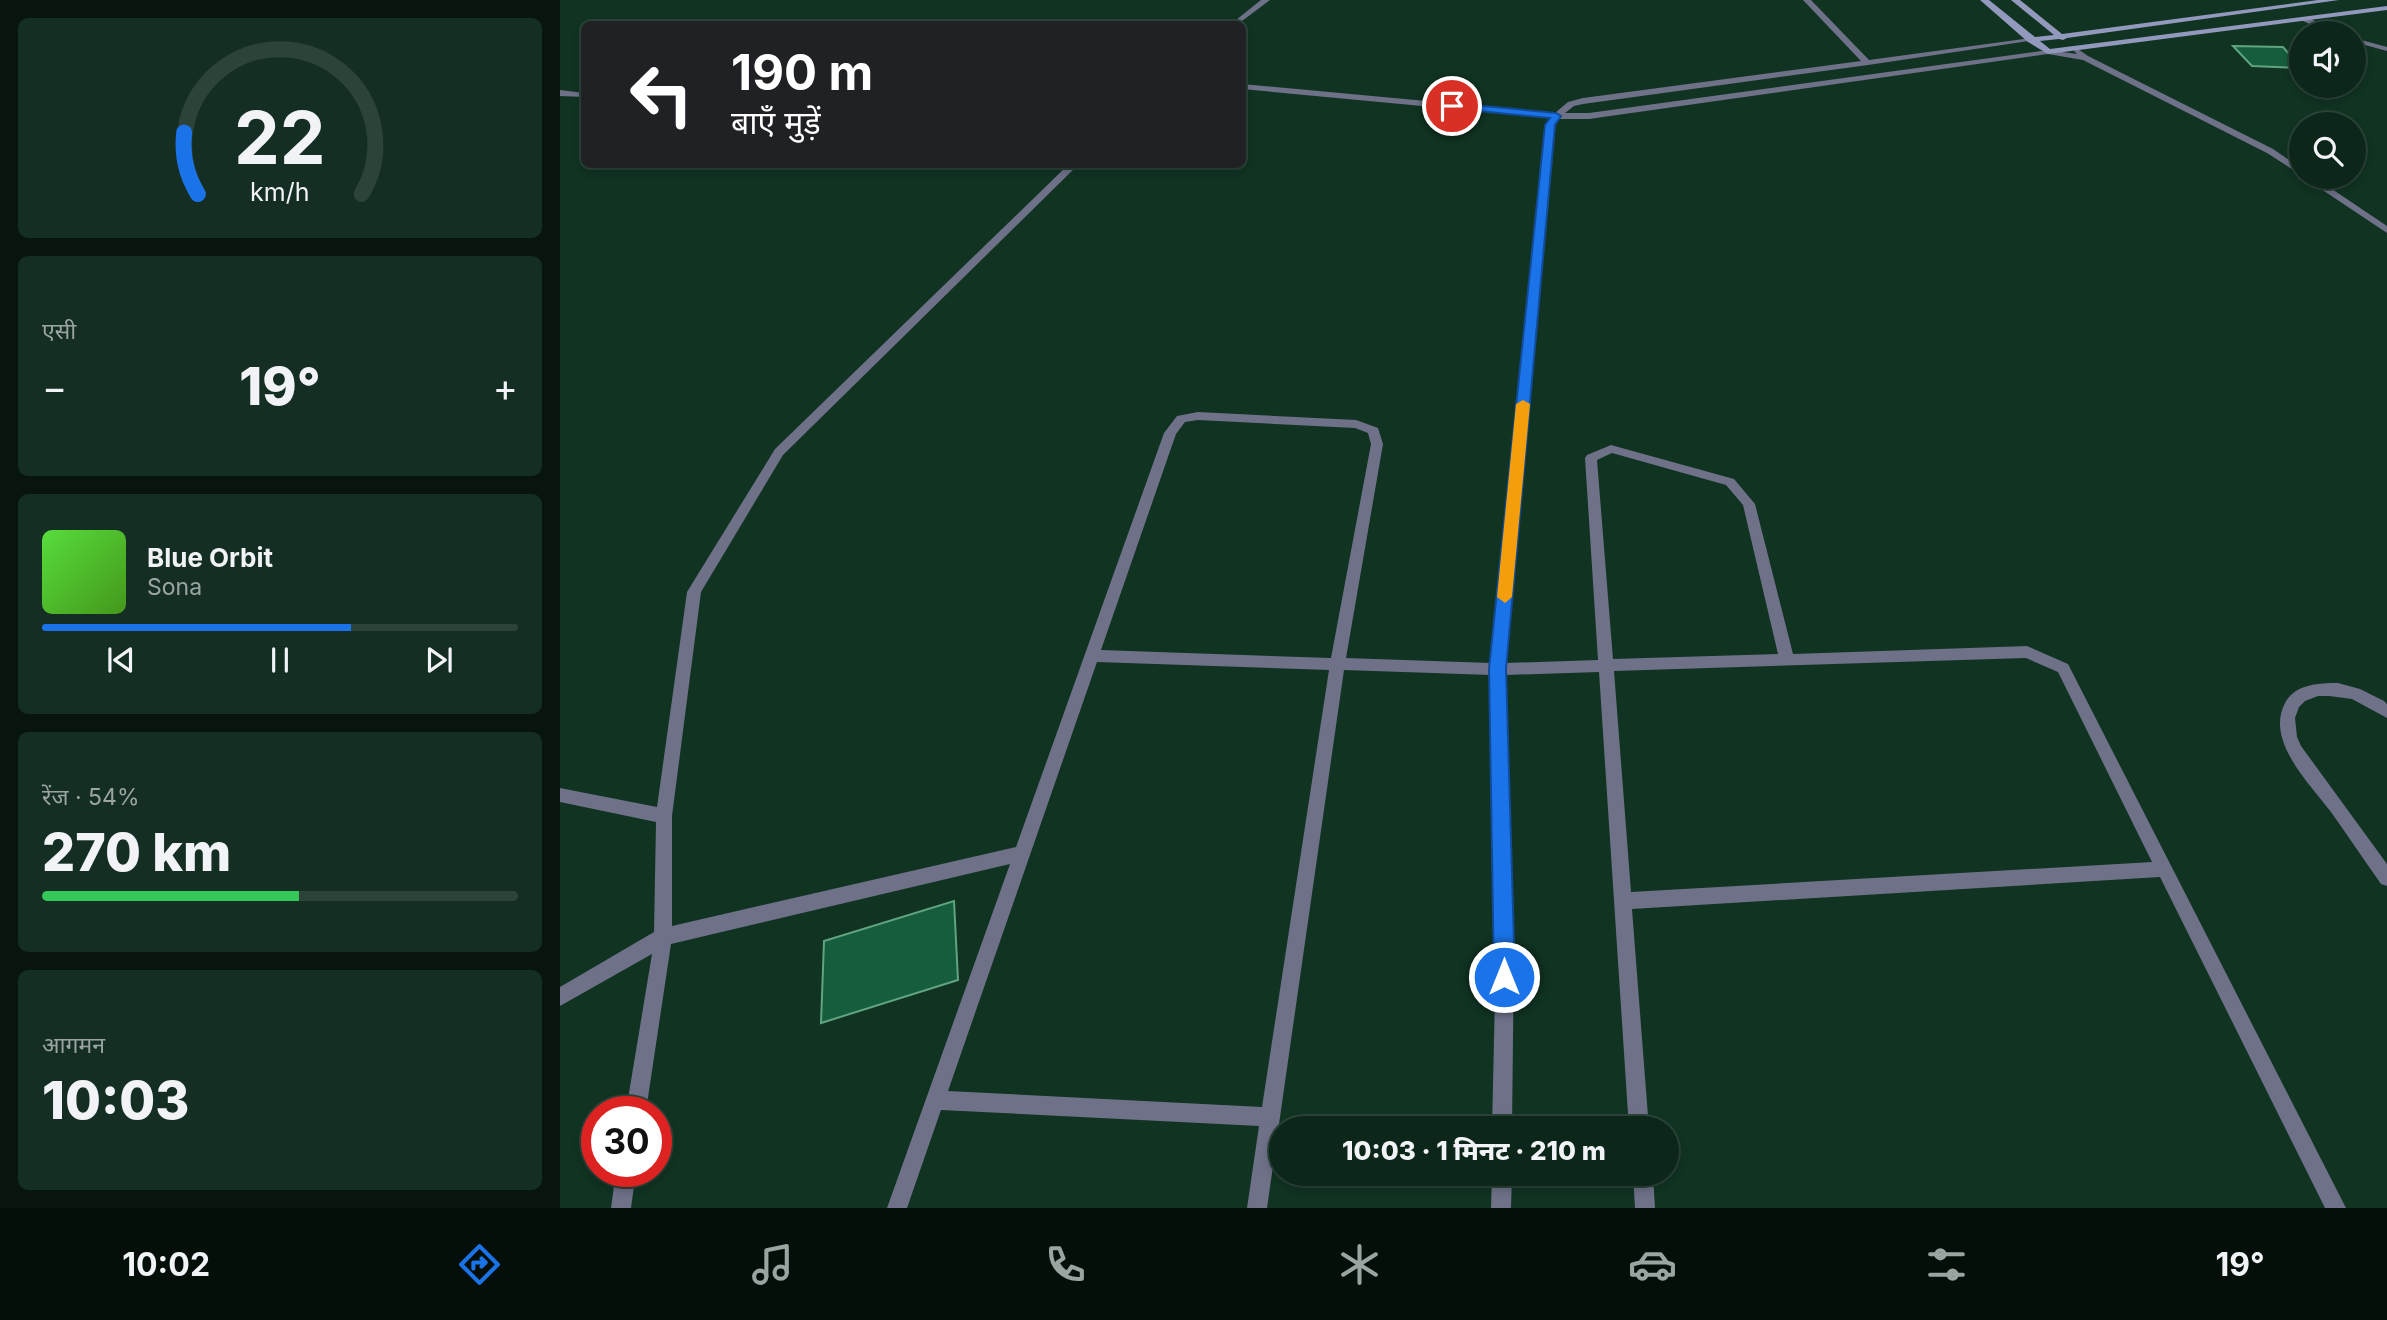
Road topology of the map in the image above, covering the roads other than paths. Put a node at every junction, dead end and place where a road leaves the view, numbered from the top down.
1 (1266, 0) edge
2 (1807, 0) edge
3 (1984, 0) edge
4 (2014, 0) edge
5 (2335, 0) edge
6 (2281, 7) junction
7 (2387, 8) edge
8 (2306, 19) junction
9 (1238, 21) edge
10 (2310, 21) edge
11 (2061, 37) junction
12 (2031, 40) junction
13 (2366, 43) edge
14 (2075, 48) junction
15 (2387, 49) edge
16 (2048, 52) junction
17 (2085, 58) junction
18 (1868, 62) junction
19 (1246, 86) edge
20 (560, 93) edge
21 (581, 95) edge
22 (1556, 116) junction
23 (2289, 164) edge
24 (1071, 168) edge
25 (2326, 189) edge
26 (2387, 230) edge
27 (1090, 656) junction
28 (1787, 660) junction
29 (1337, 665) junction
30 (1608, 665) junction
31 (1498, 669) junction
32 (2387, 712) edge
33 (560, 795) edge
34 (664, 816) junction
35 (1021, 854) junction
36 (2164, 869) junction
37 (2387, 878) edge
38 (1624, 901) junction
39 (663, 937) junction
40 (560, 997) edge
41 (638, 1096) edge
42 (934, 1100) junction
43 (1270, 1116) edge
44 (1502, 1116) edge
45 (1638, 1116) edge
46 (1269, 1117) edge
47 (1269, 1124) edge
48 (1502, 1186) edge
49 (1644, 1186) edge
50 (624, 1187) edge
51 (621, 1208) edge
52 (897, 1208) edge
53 (1257, 1208) edge
54 (1501, 1208) edge
55 (1645, 1208) edge
56 (2336, 1208) edge

1 - 9 street
2 - 18 street
3 - 12 street
4 - 11 street
5 - 6 street
6 - 8 street
6 - 11 street
7 - 8 street
8 - 10 street
8 - 14 street
11 - 12 street
11 - 14 street
12 - 16 street
12 - 18 street
13 - 15 street
14 - 16 street
14 - 17 street
16 - 17 street
16 - 22 street
17 - 23 street
18 - 22 street
19 - 22 street
20 - 21 street
22 - 31 street
24 - 34 street
25 - 26 street
27 - 29 street
27 - 29 street
27 - 35 street
28 - 30 street
28 - 30 street
28 - 36 street
29 - 31 street
29 - 43 street
30 - 31 street
30 - 38 street
31 - 44 street
32 - 37 street
33 - 34 street
34 - 39 street
35 - 39 street
35 - 42 street
36 - 38 street
36 - 56 street
38 - 45 street
39 - 40 street
39 - 41 street
42 - 46 street
42 - 52 street
47 - 53 street
48 - 54 street
49 - 55 street
50 - 51 street

